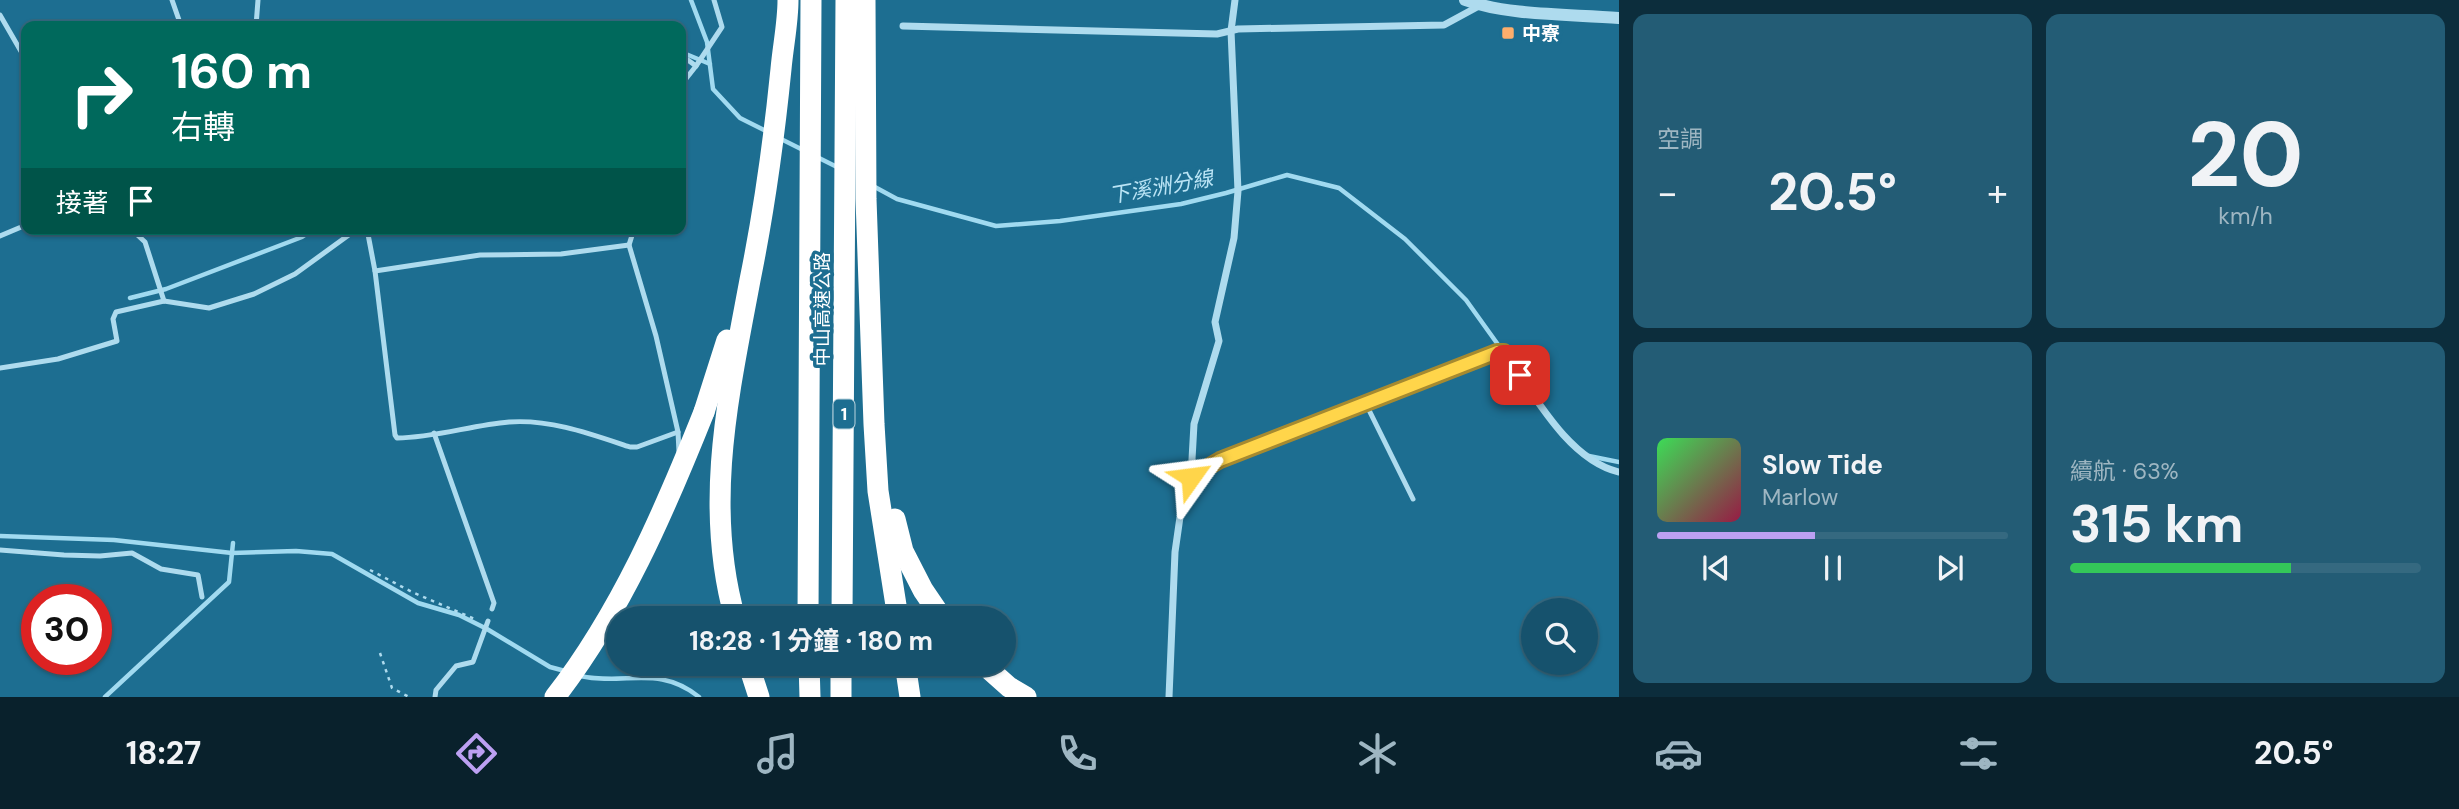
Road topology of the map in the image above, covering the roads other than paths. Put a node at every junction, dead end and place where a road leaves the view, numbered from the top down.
1 (172, 0) edge
2 (258, 0) edge
3 (714, 0) edge
4 (788, 0) edge
5 (811, 0) edge
6 (846, 0) edge
7 (865, 0) edge
8 (1235, 0) edge
9 (1465, 0) edge
10 (1479, 6) junction
11 (0, 15) edge
12 (1619, 18) edge
13 (178, 21) edge
14 (256, 21) edge
15 (903, 26) dead end
16 (1231, 32) junction
17 (21, 51) edge
18 (686, 59) edge
19 (696, 66) junction
20 (686, 79) edge
21 (21, 227) edge
22 (137, 235) edge
23 (349, 235) edge
24 (368, 235) edge
25 (632, 235) edge
26 (0, 236) edge
27 (629, 245) junction
28 (375, 271) junction
29 (164, 301) junction
30 (736, 327) junction
31 (0, 368) edge
32 (1365, 402) junction
33 (874, 424) junction
34 (678, 432) junction
35 (434, 433) junction
36 (1619, 472) edge
37 (1191, 477) junction
38 (1413, 499) dead end
39 (0, 550) edge
40 (202, 597) dead end
41 (733, 606) edge
42 (808, 606) edge
43 (842, 606) edge
44 (896, 606) edge
45 (934, 606) edge
46 (492, 609) dead end
47 (487, 623) road end
48 (752, 676) edge
49 (809, 676) edge
50 (841, 676) edge
51 (907, 676) edge
52 (997, 676) edge
53 (435, 697) edge
54 (555, 697) edge
55 (561, 697) edge
56 (759, 697) edge
57 (810, 697) edge
58 (841, 697) edge
59 (910, 697) edge
60 (1026, 697) edge
61 (1169, 697) edge

1 - 13 lane
2 - 14 lane
3 - 19 lane
4 - 30 highway
5 - 42 highway, 中山高速公路 / 1
6 - 43 highway, 中山高速公路 / 1
7 - 33 highway
8 - 16 street
9 - 10 street
10 - 12 street
10 - 16 street
11 - 17 lane
15 - 16 street
16 - 37 street
18 - 19 lane
19 - 20 lane
21 - 26 lane
22 - 29 lane
23 - 29 lane
24 - 28 lane
25 - 27 lane
27 - 28 lane
27 - 34 lane
28 - 35 lane
29 - 31 lane
30 - 41 highway
30 - 54 highway, bridge
32 - 36 street
32 - 37 street
32 - 38 lane
33 - 44 highway
33 - 45 highway
34 - 35 lane
34 - 55 lane, bridge
35 - 46 lane
37 - 61 street
39 - 40 lane
47 - 53 lane
48 - 56 highway
49 - 57 highway
50 - 58 highway
51 - 59 highway
52 - 60 highway

